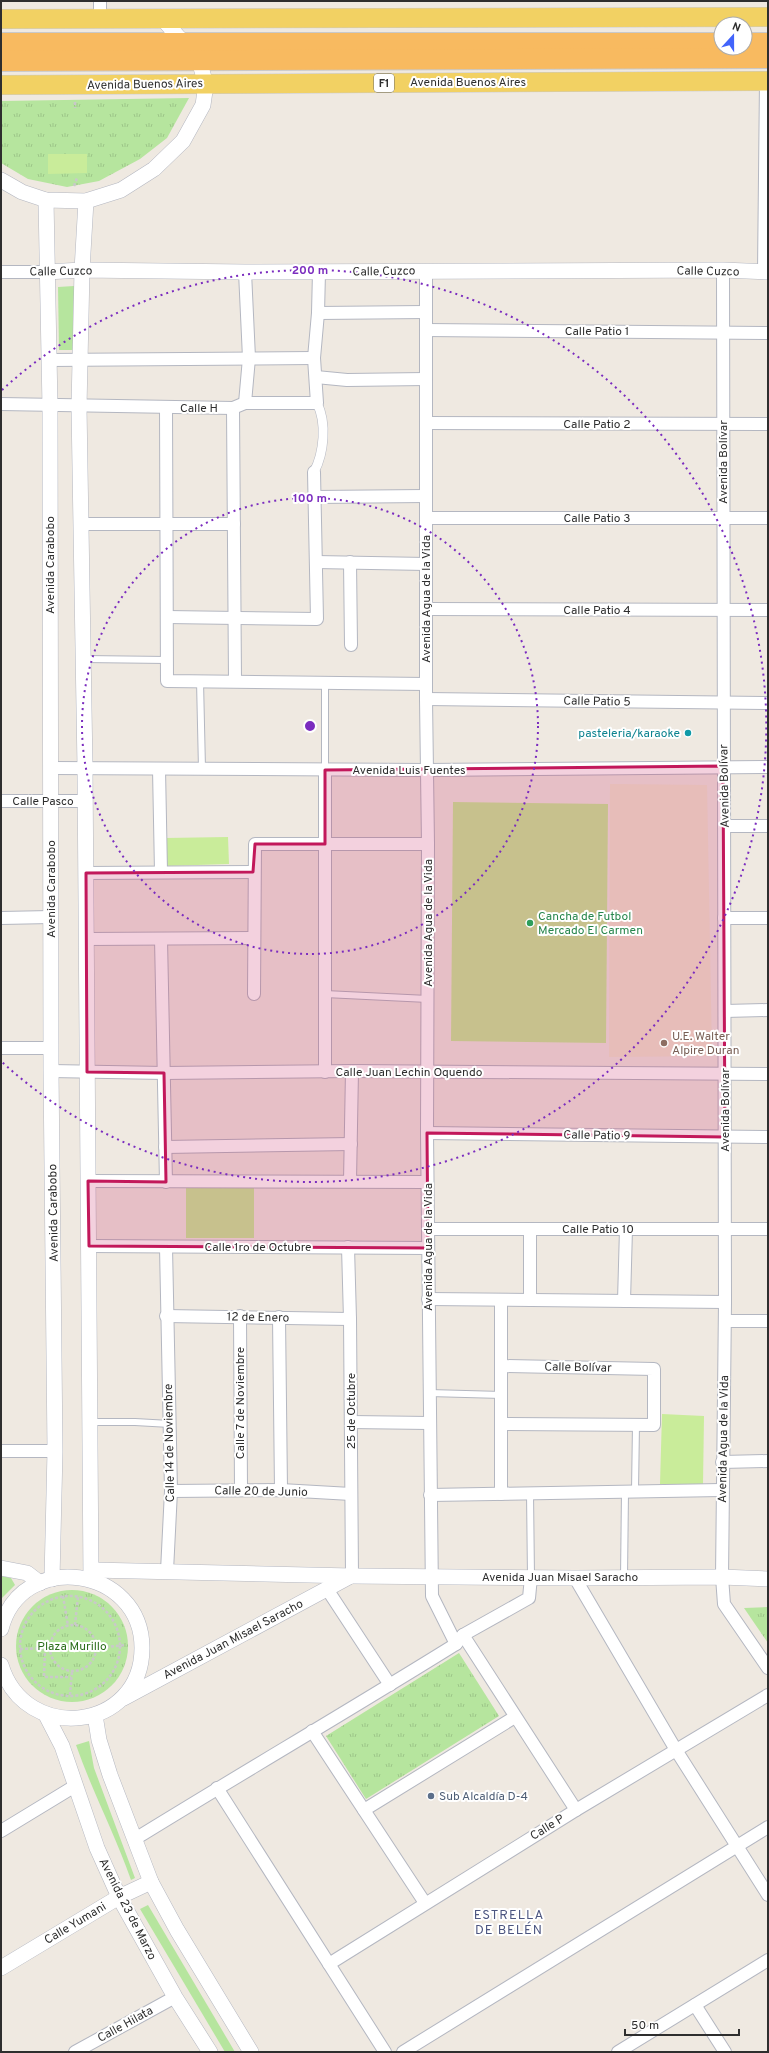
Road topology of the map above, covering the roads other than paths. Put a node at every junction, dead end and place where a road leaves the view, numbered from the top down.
1 (100, 10) edge
2 (768, 17) edge
3 (162, 18) junction
4 (1, 19) edge
5 (1, 43) edge
6 (184, 43) junction
7 (713, 43) edge
8 (753, 43) edge
9 (768, 43) edge
10 (768, 58) edge
11 (1, 61) edge
12 (199, 61) junction
13 (767, 81) edge
14 (206, 84) junction
15 (1, 85) edge
16 (1, 180) edge
17 (46, 200) junction
18 (86, 201) junction
19 (82, 270) junction
20 (723, 270) junction
21 (426, 271) junction
22 (1, 272) edge
23 (46, 272) junction
24 (245, 272) junction
25 (319, 272) junction
26 (766, 272) edge
27 (426, 312) junction
28 (318, 313) junction
29 (426, 330) junction
30 (723, 332) junction
31 (768, 333) edge
32 (249, 358) junction
33 (314, 358) junction
34 (49, 360) junction
35 (81, 360) junction
36 (316, 377) junction
37 (426, 379) junction
38 (245, 403) junction
39 (317, 403) junction
40 (1, 404) edge
41 (79, 406) junction
42 (50, 407) junction
43 (166, 407) junction
44 (233, 408) junction
45 (426, 423) junction
46 (723, 424) junction
47 (768, 424) edge
48 (314, 472) joint
49 (426, 496) junction
50 (314, 497) junction
51 (426, 518) junction
52 (723, 518) junction
53 (768, 518) edge
54 (82, 524) junction
55 (167, 524) junction
56 (234, 524) junction
57 (316, 562) junction
58 (350, 562) junction
59 (426, 564) junction
60 (426, 609) junction
61 (723, 610) junction
62 (768, 610) edge
63 (167, 617) junction
64 (236, 618) junction
65 (351, 645) dead end
66 (84, 659) junction
67 (167, 660) junction
68 (200, 681) junction
69 (235, 681) junction
70 (325, 682) junction
71 (426, 684) junction
72 (426, 699) junction
73 (723, 703) junction
74 (768, 703) edge
75 (724, 766) junction
76 (768, 767) edge
77 (51, 768) junction
78 (85, 768) junction
79 (159, 769) junction
80 (202, 769) junction
81 (325, 770) junction
82 (428, 770) junction
83 (1, 801) edge
84 (50, 801) junction
85 (85, 801) junction
86 (724, 826) junction
87 (768, 826) edge
88 (325, 844) junction
89 (428, 844) junction
90 (161, 872) junction
91 (253, 872) junction
92 (86, 873) junction
93 (51, 917) junction
94 (1, 918) edge
95 (724, 918) junction
96 (768, 918) edge
97 (253, 938) junction
98 (161, 939) junction
99 (87, 940) junction
100 (254, 994) dead end
101 (325, 994) junction
102 (428, 999) junction
103 (768, 1010) edge
104 (725, 1011) junction
105 (1, 1048) edge
106 (51, 1048) junction
107 (51, 1071) junction
108 (87, 1072) junction
109 (325, 1072) junction
110 (352, 1072) junction
111 (164, 1073) junction
112 (428, 1073) junction
113 (725, 1074) junction
114 (768, 1074) edge
115 (427, 1133) junction
116 (725, 1137) junction
117 (768, 1137) edge
118 (351, 1144) junction
119 (165, 1147) junction
120 (88, 1181) junction
121 (350, 1181) junction
122 (166, 1182) junction
123 (427, 1182) junction
124 (428, 1229) junction
125 (530, 1229) junction
126 (626, 1229) junction
127 (725, 1229) junction
128 (768, 1229) edge
129 (89, 1246) junction
130 (166, 1247) junction
131 (348, 1247) junction
132 (428, 1248) junction
133 (428, 1299) junction
134 (501, 1300) junction
135 (530, 1300) junction
136 (624, 1301) junction
137 (725, 1302) junction
138 (166, 1316) junction
139 (240, 1316) junction
140 (279, 1318) junction
141 (350, 1319) junction
142 (725, 1321) junction
143 (768, 1321) edge
144 (502, 1366) junction
145 (429, 1393) junction
146 (502, 1395) junction
147 (91, 1422) junction
148 (351, 1422) junction
149 (429, 1423) junction
150 (170, 1424) junction
151 (501, 1424) junction
152 (636, 1424) junction
153 (1, 1450) edge
154 (55, 1450) junction
155 (768, 1461) edge
156 (722, 1462) junction
157 (241, 1490) junction
158 (281, 1490) junction
159 (721, 1490) junction
160 (171, 1491) junction
161 (630, 1492) junction
162 (351, 1494) junction
163 (501, 1494) junction
164 (530, 1494) junction
165 (430, 1495) junction
166 (1, 1568) edge
167 (167, 1570) junction
168 (92, 1575) junction
169 (352, 1576) junction
170 (432, 1576) junction
171 (531, 1577) junction
172 (722, 1577) junction
173 (575, 1578) junction
174 (624, 1578) junction
175 (768, 1579) edge
176 (46, 1581) junction
177 (327, 1589) junction
178 (2, 1621) edge
179 (460, 1640) junction
180 (1, 1665) edge
181 (768, 1668) edge
182 (390, 1685) junction
183 (768, 1695) edge
184 (115, 1703) junction
185 (46, 1714) junction
186 (94, 1715) junction
187 (515, 1717) junction
188 (312, 1730) junction
189 (676, 1750) junction
190 (75, 1786) junction
191 (217, 1788) junction
192 (364, 1810) junction
193 (576, 1810) junction
194 (768, 1827) edge
195 (1, 1831) edge
196 (135, 1839) junction
197 (738, 1845) junction
198 (151, 1882) junction
199 (768, 1895) edge
200 (119, 1897) junction
201 (425, 1903) junction
202 (768, 1960) edge
203 (329, 1964) junction
204 (1, 1968) edge
205 (175, 1997) junction
206 (695, 2005) junction
207 (75, 2052) edge
208 (210, 2052) edge
209 (251, 2052) edge
210 (385, 2052) edge
211 (403, 2052) edge
212 (618, 2052) edge
213 (725, 2052) edge

1 - 3 main road
1 - 4 main road
2 - 3 main road
3 - 6 street
5 - 6 highway
6 - 7 highway
6 - 12 street
8 - 9 highway
10 - 12 highway, Avenida Buenos Aires / F1
11 - 12 highway, Avenida Buenos Aires / F1
12 - 14 street
13 - 14 main road, Avenida Buenos Aires / F1
13 - 26 street
14 - 15 main road, Avenida Buenos Aires / F1
14 - 18 street
16 - 17 street
17 - 18 street
17 - 23 street, Avenida Carabobo
18 - 19 street
19 - 23 street, Calle Cuzco
19 - 24 street, Calle Cuzco
19 - 35 street
20 - 21 street, Calle Cuzco
20 - 26 street, Calle Cuzco
20 - 30 street, Avenida Bolívar
21 - 25 street, Calle Cuzco
21 - 27 street, Avenida Agua de la Vida
22 - 23 street, Calle Cuzco
23 - 34 street, Avenida Carabobo
24 - 25 street, Calle Cuzco
24 - 32 street
25 - 28 street
27 - 28 street
27 - 29 street, Avenida Agua de la Vida
28 - 33 street
29 - 30 street, Calle Patio 1
29 - 37 street, Avenida Agua de la Vida
30 - 31 street, Calle Patio 1
30 - 46 street, Avenida Bolívar
32 - 33 street
32 - 35 street
32 - 38 street
33 - 36 street
34 - 35 street
34 - 42 street, Avenida Carabobo
35 - 41 street
36 - 37 street
36 - 39 street
37 - 45 street, Avenida Agua de la Vida
38 - 39 street, Calle H
38 - 44 street, Calle H
39 - 48 street
40 - 42 street, Calle H
41 - 42 street, Calle H
41 - 43 street, Calle H
41 - 54 street
42 - 77 street, Avenida Carabobo
43 - 44 street, Calle H
43 - 55 street
44 - 56 street
45 - 46 street, Calle Patio 2
45 - 49 street, Avenida Agua de la Vida
46 - 47 street, Calle Patio 2
46 - 52 street, Avenida Bolívar
48 - 50 street
49 - 50 street
49 - 51 street, Avenida Agua de la Vida
50 - 57 street
51 - 52 street, Calle Patio 3
51 - 59 street, Avenida Agua de la Vida
52 - 53 street, Calle Patio 3
52 - 61 street, Avenida Bolívar
54 - 55 street
54 - 66 street
55 - 56 street
55 - 63 street
56 - 64 street
57 - 58 street
57 - 64 street
58 - 59 street
58 - 65 street
59 - 60 street, Avenida Agua de la Vida
60 - 61 street, Calle Patio 4
60 - 71 street, Avenida Agua de la Vida
61 - 62 street, Calle Patio 4
61 - 73 street, Avenida Bolívar
63 - 64 street
63 - 67 street
64 - 69 street
66 - 67 lane
66 - 78 street
67 - 68 street
68 - 69 street
68 - 80 lane
69 - 70 street
70 - 71 street
70 - 81 lane
71 - 72 street, Avenida Agua de la Vida
72 - 73 street, Calle Patio 5
72 - 82 street, Avenida Agua de la Vida
73 - 74 street, Calle Patio 5
73 - 75 street, Avenida Bolívar
75 - 76 street, Avenida Luis Fuentes
75 - 82 street, Avenida Luis Fuentes
75 - 86 street, Avenida Bolívar
77 - 78 street, Avenida Luis Fuentes
77 - 84 street, Avenida Carabobo
78 - 79 street, Avenida Luis Fuentes
78 - 85 street
79 - 80 street, Avenida Luis Fuentes
79 - 90 street
80 - 81 street, Avenida Luis Fuentes
81 - 82 street, Avenida Luis Fuentes
81 - 88 street
82 - 89 street, Avenida Agua de la Vida
83 - 84 street, Calle Pasco
84 - 85 street, Calle Pasco
84 - 93 street, Avenida Carabobo
85 - 92 street
86 - 87 street
86 - 95 street, Avenida Bolívar
88 - 89 street
88 - 91 street
88 - 101 street
89 - 102 street, Avenida Agua de la Vida
90 - 91 street
90 - 92 street
91 - 97 street
92 - 99 street
93 - 94 street
93 - 106 street, Avenida Carabobo
95 - 96 street
95 - 104 street, Avenida Bolívar
97 - 98 street
97 - 100 street
98 - 99 street
98 - 111 street
99 - 108 street
101 - 102 lane
101 - 109 street
102 - 112 street, Avenida Agua de la Vida
103 - 104 street
104 - 113 street, Avenida Bolívar
105 - 106 street
106 - 107 street, Avenida Carabobo
107 - 108 street, Calle Juan Lechin Oquendo
107 - 154 street, Avenida Carabobo
108 - 111 street, Calle Juan Lechin Oquendo
108 - 120 street
109 - 110 street, Calle Juan Lechin Oquendo
109 - 111 street, Calle Juan Lechin Oquendo
110 - 112 street, Calle Juan Lechin Oquendo
110 - 118 street
111 - 119 street
112 - 113 street, Calle Juan Lechin Oquendo
112 - 115 street, Avenida Agua de la Vida
113 - 114 street, Calle Juan Lechin Oquendo
113 - 116 street, Avenida Bolívar
115 - 116 street, Calle Patio 9
115 - 123 street, Avenida Agua de la Vida
116 - 117 street, Calle Patio 9
116 - 127 street, Avenida Bolívar
118 - 119 street
118 - 121 street
119 - 122 street
120 - 122 street
120 - 129 street
121 - 122 street
121 - 123 street
123 - 124 street, Avenida Agua de la Vida
124 - 125 street, Calle Patio 10
124 - 132 street, Avenida Agua de la Vida
125 - 126 street, Calle Patio 10
125 - 135 street
126 - 127 street, Calle Patio 10
126 - 136 street
127 - 128 street, Calle Patio 10
127 - 137 street, Avenida Bolívar
129 - 130 street, Calle 1ro de Octubre
129 - 147 street
130 - 131 street, Calle 1ro de Octubre
130 - 138 street, Calle 14 de Noviembre
131 - 132 street, Calle 1ro de Octubre
131 - 141 street, 25 de Octubre
132 - 133 street, Avenida Agua de la Vida
133 - 134 street
133 - 145 street, Avenida Agua de la Vida
134 - 135 street
134 - 144 street
135 - 136 street
136 - 137 street
137 - 142 street, Avenida Agua de la Vida
138 - 139 street, 12 de Enero
138 - 150 street, Calle 14 de Noviembre
139 - 140 street, 12 de Enero
139 - 157 street, Calle 7 de Noviembre
140 - 141 street, 12 de Enero
140 - 158 street
141 - 148 street, 25 de Octubre
142 - 143 street
142 - 156 street, Avenida Agua de la Vida
144 - 146 street
144 - 152 street, Calle Bolívar
145 - 146 lane
145 - 149 street, Avenida Agua de la Vida
146 - 151 street
147 - 150 lane
147 - 168 street
148 - 149 street
148 - 162 street, 25 de Octubre
149 - 165 street, Avenida Agua de la Vida
150 - 160 street, Calle 14 de Noviembre
151 - 152 street
151 - 163 street
152 - 161 lane
153 - 154 street
154 - 176 street, Avenida Carabobo
155 - 156 street
156 - 159 street, Avenida Agua de la Vida
157 - 158 street, Calle 20 de Junio
157 - 160 street, Calle 20 de Junio
158 - 162 street, Calle 20 de Junio
159 - 161 street
159 - 172 street, Avenida Agua de la Vida
160 - 167 street, Calle 14 de Noviembre
161 - 164 street
161 - 174 lane
162 - 169 street, 25 de Octubre
163 - 164 street
163 - 165 street
164 - 171 lane
165 - 170 street, Avenida Agua de la Vida
166 - 176 street
167 - 168 street, Avenida Juan Misael Saracho
167 - 169 street, Avenida Juan Misael Saracho
168 - 176 street
168 - 184 street
169 - 170 street, Avenida Juan Misael Saracho
169 - 177 street, Avenida Juan Misael Saracho
170 - 171 street, Avenida Juan Misael Saracho
170 - 179 street, Avenida Agua de la Vida
171 - 173 street, Avenida Juan Misael Saracho
171 - 179 street
172 - 174 street, Avenida Juan Misael Saracho
172 - 175 street, Avenida Juan Misael Saracho
172 - 181 street, Avenida Agua de la Vida
173 - 174 street, Avenida Juan Misael Saracho
173 - 189 street
176 - 178 street
177 - 182 street
177 - 184 street, Avenida Juan Misael Saracho
179 - 182 street
179 - 187 street, Avenida Agua de la Vida
180 - 185 street
182 - 188 street
183 - 189 street, Calle P
184 - 186 street
185 - 186 street
185 - 190 street, Avenida 23 de Marzo
186 - 196 street
187 - 192 street
187 - 193 street, Avenida Agua de la Vida
188 - 191 street
188 - 192 street
189 - 193 street, Calle P
189 - 197 street
190 - 195 street
190 - 200 street, Avenida 23 de Marzo
191 - 196 street
191 - 203 street
192 - 201 street
193 - 201 street, Calle P
194 - 197 street
196 - 198 street
197 - 199 street
197 - 211 street
198 - 200 street, Calle Yumani
198 - 209 street
200 - 204 street, Calle Yumani
200 - 205 street, Avenida 23 de Marzo
201 - 203 street, Calle P
202 - 206 street
203 - 210 street
205 - 207 street, Calle Hilata
205 - 208 street, Avenida 23 de Marzo
206 - 212 street
206 - 213 street

